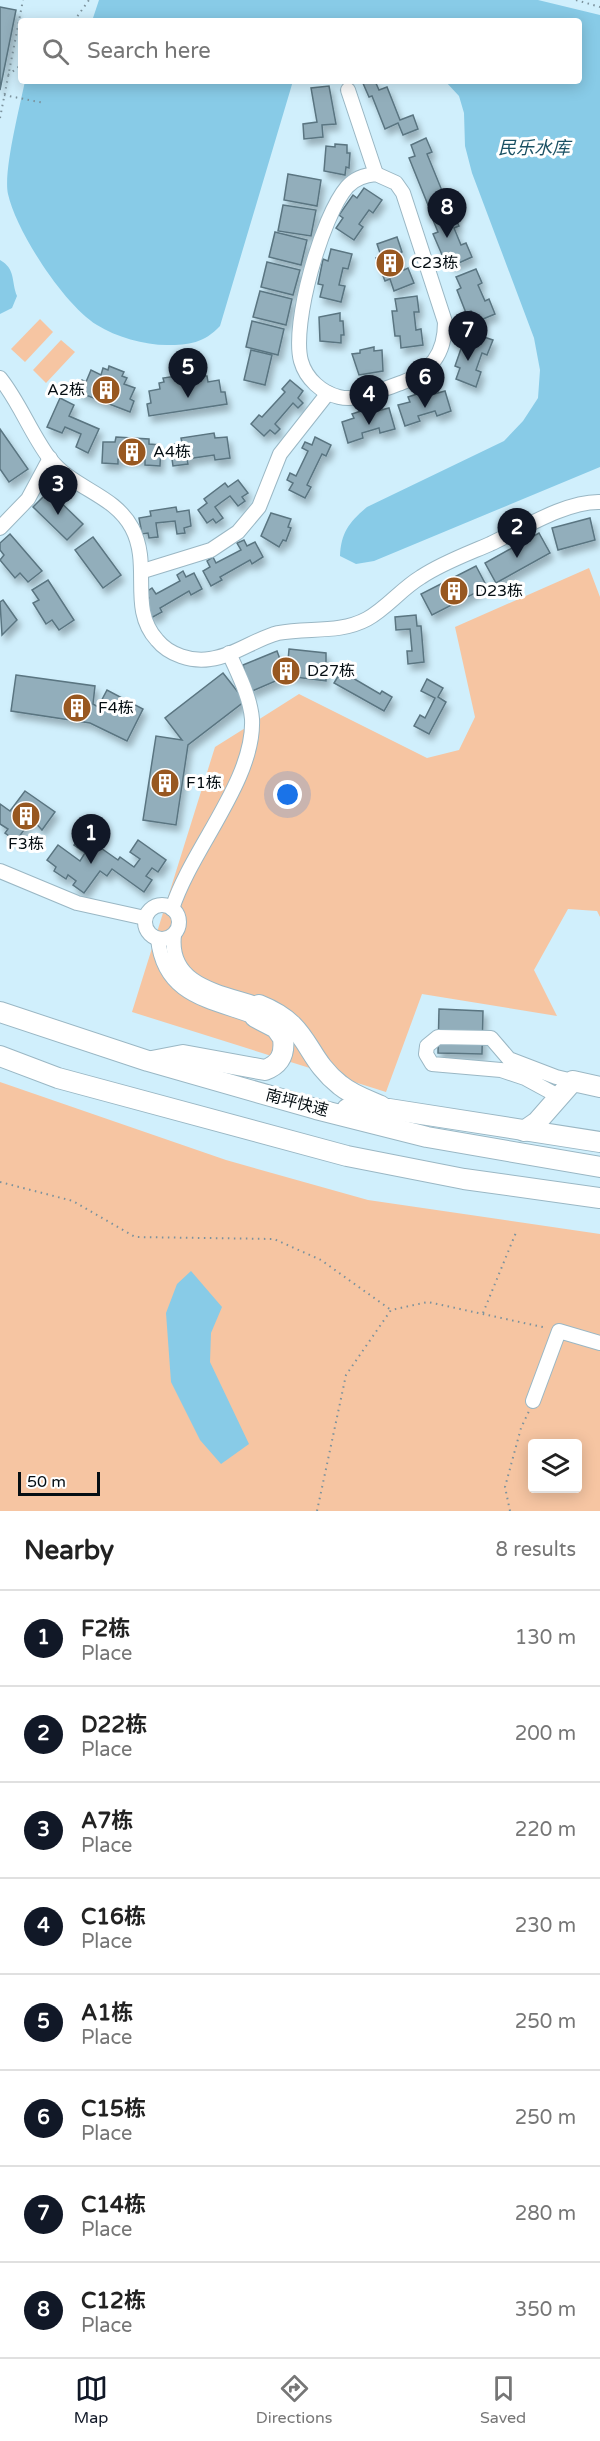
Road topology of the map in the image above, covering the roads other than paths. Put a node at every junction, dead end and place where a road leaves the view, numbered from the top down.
1 (348, 90) dead end
2 (376, 174) junction
3 (0, 378) edge
4 (328, 393) junction
5 (50, 458) junction
6 (600, 502) edge
7 (0, 528) edge
8 (143, 571) junction
9 (230, 653) junction
10 (0, 871) edge
11 (172, 909) junction
12 (145, 918) junction
13 (174, 935) junction
14 (158, 939) junction
15 (257, 1011) junction
16 (0, 1012) edge
17 (0, 1056) edge
18 (147, 1061) junction
19 (573, 1081) junction
20 (600, 1087) edge
21 (560, 1097) junction
22 (316, 1109) junction
23 (389, 1109) junction
24 (524, 1131) junction
25 (600, 1142) edge
26 (600, 1167) edge
27 (600, 1198) edge
28 (600, 1343) edge
29 (533, 1401) road end

1 - 2 street
2 - 4 street
2 - 4 street
3 - 5 street
4 - 8 street
5 - 7 street
5 - 8 street
6 - 9 street
8 - 9 street
9 - 11 street
10 - 12 street
11 - 12 street
11 - 13 street
12 - 14 street
13 - 14 street
13 - 15 street
14 - 15 street
15 - 18 highway
15 - 23 highway
16 - 18 highway, 南坪快速
17 - 27 highway
18 - 22 highway, 南坪快速
19 - 20 highway
19 - 21 highway
19 - 21 street
21 - 24 highway
22 - 23 highway
22 - 26 highway, 南坪快速
23 - 24 highway
24 - 25 highway
28 - 29 street

